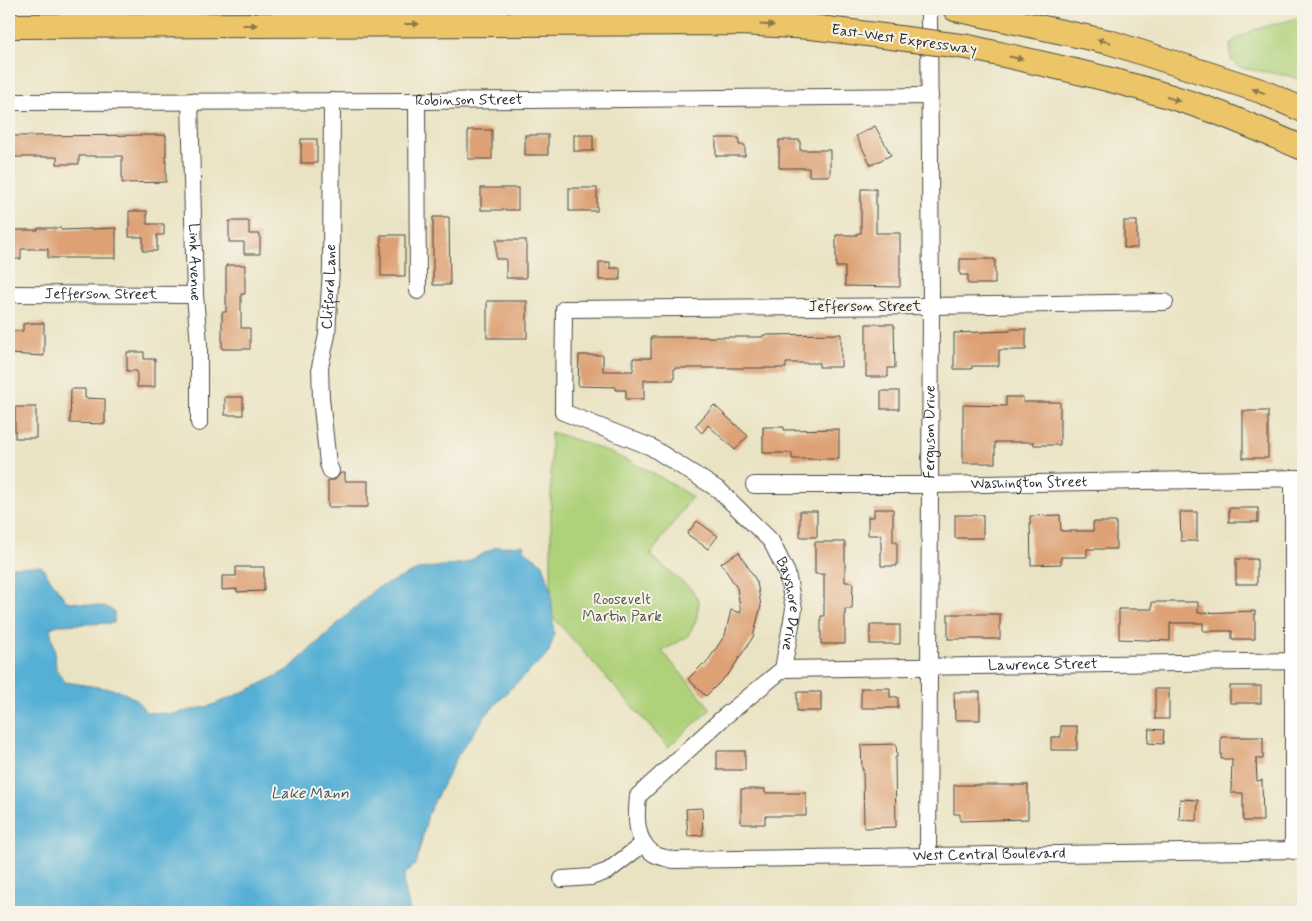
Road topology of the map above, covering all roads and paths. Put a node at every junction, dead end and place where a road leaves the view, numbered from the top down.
1 (929, 9) edge
2 (961, 10) edge
3 (211, 25) junction
4 (9, 26) edge
5 (9, 33) edge
6 (930, 96) junction
7 (190, 101) junction
8 (332, 101) junction
9 (417, 101) junction
10 (9, 102) edge
11 (1303, 110) edge
12 (1303, 148) edge
13 (418, 291) dead end
14 (9, 294) edge
15 (195, 295) junction
16 (1165, 302) dead end
17 (931, 306) junction
18 (563, 412) joint
19 (199, 423) dead end
20 (331, 471) dead end
21 (1298, 478) edge
22 (754, 485) dead end
23 (930, 485) junction
24 (1298, 662) edge
25 (930, 666) junction
26 (783, 669) junction
27 (643, 844) junction
28 (1298, 850) edge
29 (928, 856) junction
30 (562, 879) dead end

1 - 6 street, Ferguson Drive
11 -> 2 highway
3 - 4 highway, East-West Expressway
3 - 5 highway
3 -> 12 highway, East-West Expressway, bridge
6 - 9 street, Robinson Street
6 - 17 street, Ferguson Drive
7 - 8 street, Robinson Street
7 - 10 street, Robinson Street
7 - 15 street, Link Avenue
8 - 9 street, Robinson Street
8 - 20 street, Clifford Lane
9 - 13 street
14 - 15 street, Jefferson Street
15 - 19 street, Link Avenue
16 - 17 street, Jefferson Street
17 - 18 street, Jefferson Street
17 - 23 street, Ferguson Drive
18 - 26 street, Bayshore Drive
21 - 23 street, Washington Street
21 - 24 street
22 - 23 street, Washington Street
23 - 25 street, Ferguson Drive
24 - 25 street, Lawrence Street
24 - 28 street
25 - 26 street, Lawrence Street
25 - 29 street, Ferguson Drive
26 - 27 street, Bayshore Drive
27 - 29 street, West Central Boulevard
27 - 30 street
28 - 29 street, West Central Boulevard

